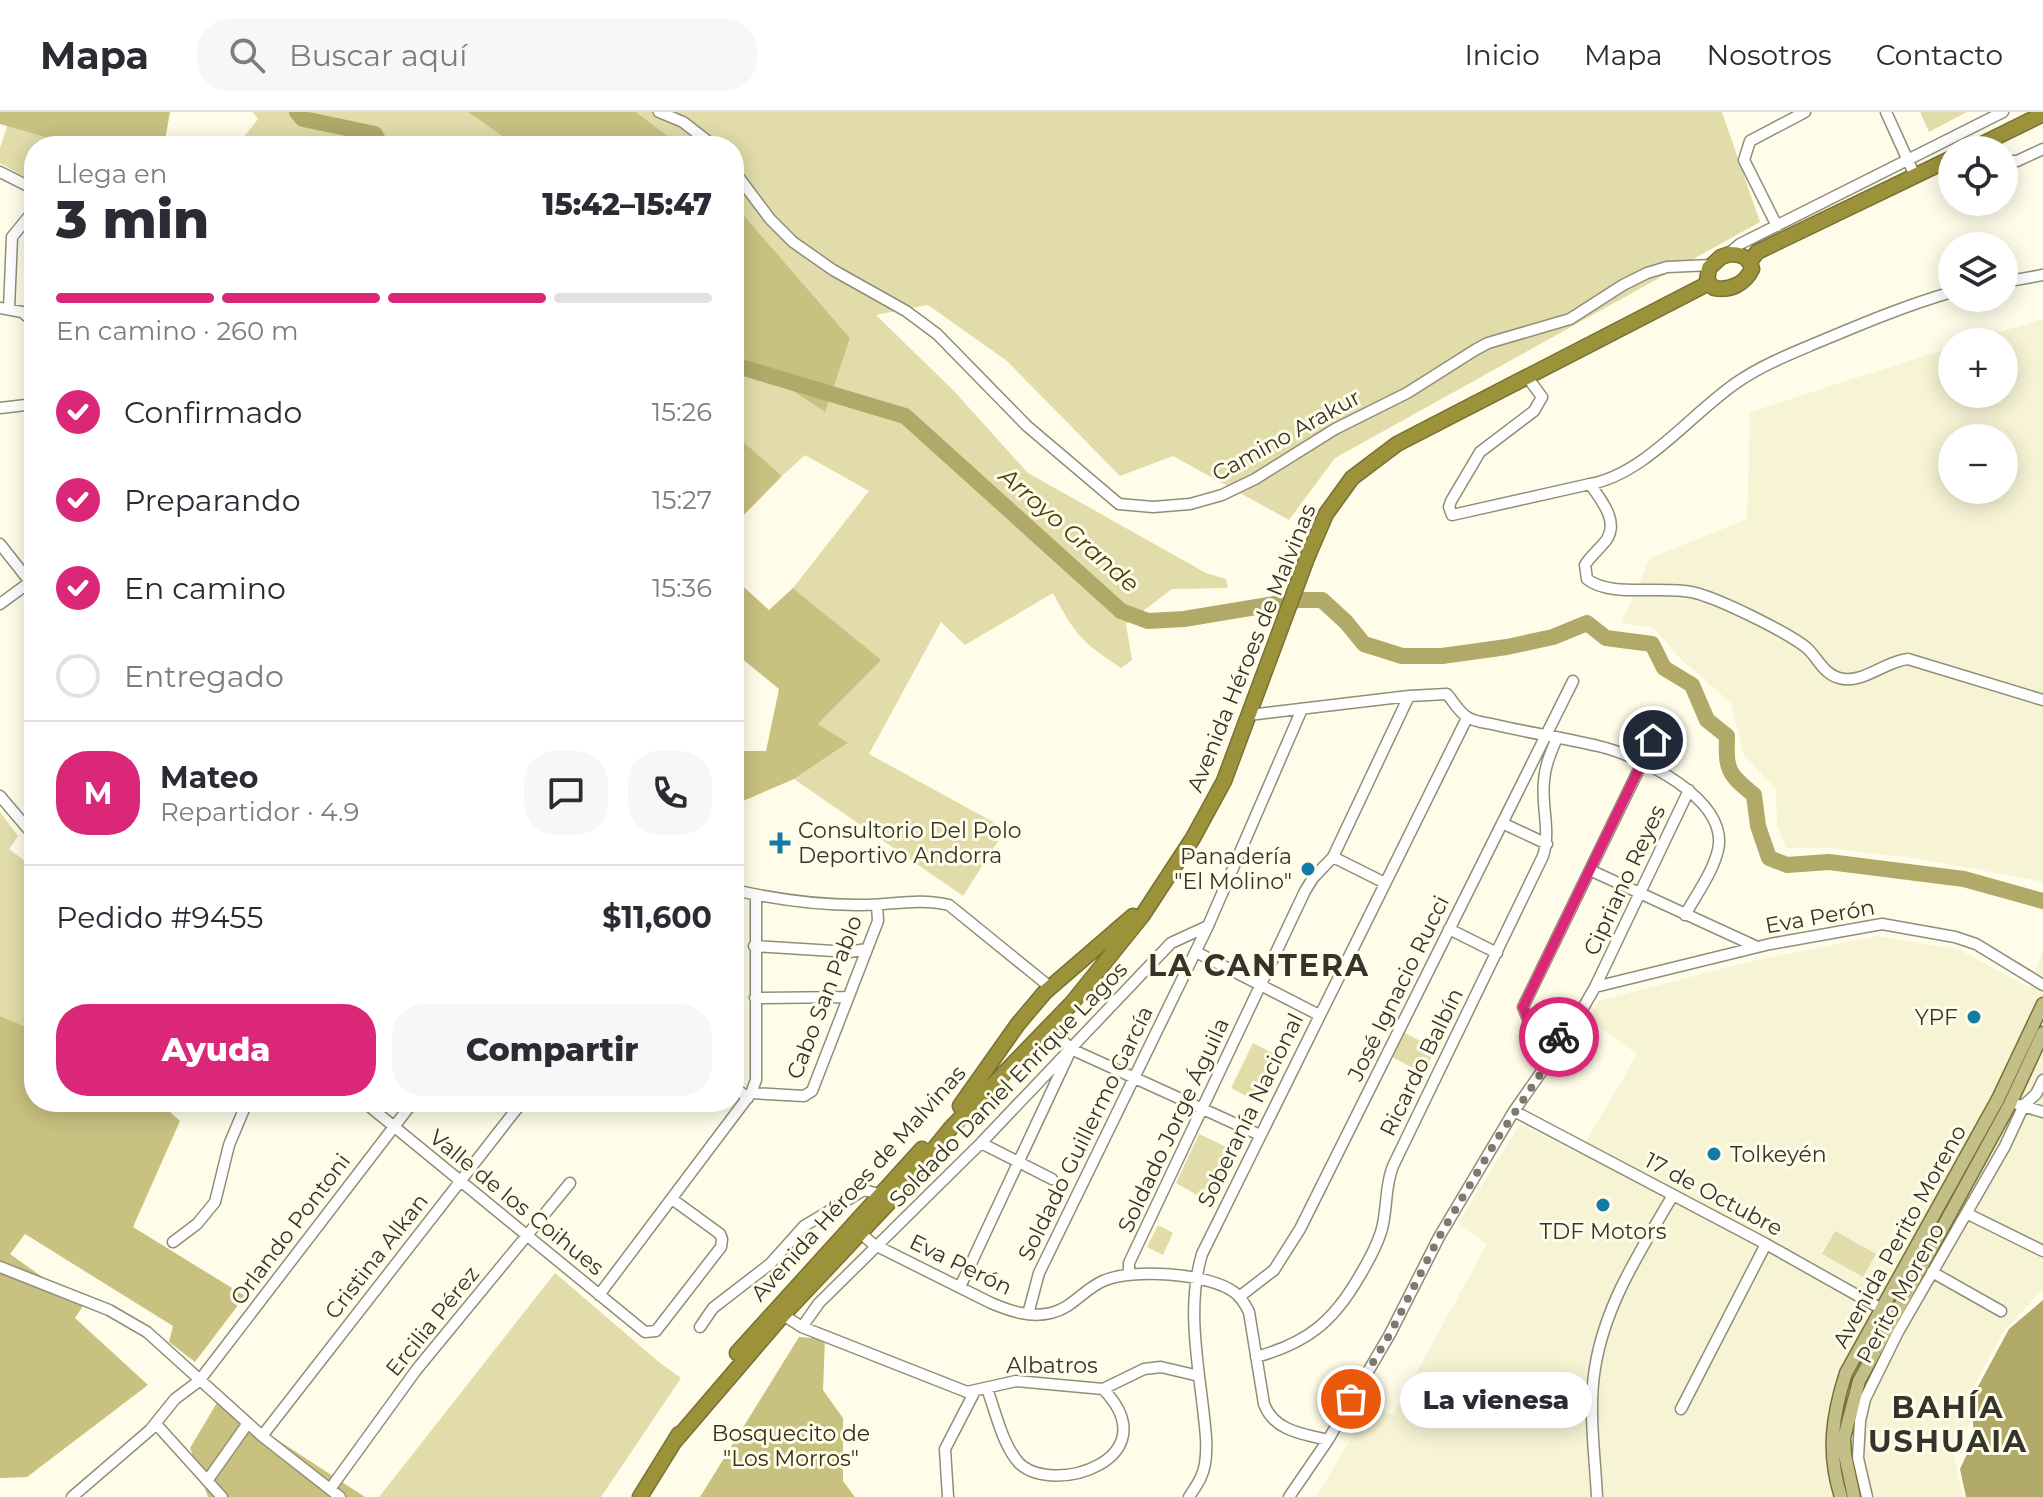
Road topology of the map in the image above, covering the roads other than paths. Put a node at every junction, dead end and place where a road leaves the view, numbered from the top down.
1 (659, 112) edge
2 (1805, 112) edge
3 (1886, 112) edge
4 (2003, 112) edge
5 (2043, 114) edge
6 (701, 136) edge
7 (2000, 136) edge
8 (2043, 149) edge
9 (1908, 159) junction
10 (2018, 161) edge
11 (1938, 165) edge
12 (0, 172) edge
13 (1915, 176) junction
14 (24, 184) edge
15 (744, 184) edge
16 (24, 222) edge
17 (1777, 226) junction
18 (1727, 255) junction
19 (1750, 262) junction
20 (1712, 265) junction
21 (2043, 275) edge
22 (2018, 279) edge
23 (1709, 283) junction
24 (1938, 296) edge
25 (5, 308) edge
26 (24, 314) edge
27 (1528, 378) junction
28 (24, 405) edge
29 (0, 408) edge
30 (1590, 484) junction
31 (0, 544) edge
32 (24, 575) edge
33 (24, 590) edge
34 (0, 604) edge
35 (1573, 681) dead end
36 (1409, 696) junction
37 (2043, 700) edge
38 (1302, 709) junction
39 (1249, 715) junction
40 (1467, 718) junction
41 (1664, 718) dead end
42 (1544, 737) junction
43 (1557, 738) junction
44 (1642, 763) junction
45 (1689, 790) junction
46 (0, 796) edge
47 (1502, 823) junction
48 (24, 824) edge
49 (1547, 844) junction
50 (1333, 857) junction
51 (1592, 871) junction
52 (1385, 883) junction
53 (744, 892) edge
54 (1640, 894) junction
55 (756, 895) junction
56 (1154, 896) junction
57 (877, 905) junction
58 (1685, 915) junction
59 (1208, 926) junction
60 (1449, 929) junction
61 (754, 946) junction
62 (1756, 947) junction
63 (866, 949) junction
64 (1196, 952) junction
65 (1497, 953) junction
66 (1034, 976) junction
67 (1052, 985) junction
68 (2043, 985) edge
69 (1262, 986) junction
70 (1595, 987) junction
71 (847, 997) junction
72 (755, 998) junction
73 (1072, 1003) junction
74 (1032, 1006) junction
75 (2043, 1006) edge
76 (1319, 1015) junction
77 (1058, 1019) junction
78 (1018, 1024) junction
79 (2043, 1033) edge
80 (1061, 1039) junction
81 (1564, 1039) junction
82 (1039, 1040) junction
83 (1071, 1049) junction
84 (1133, 1075) junction
85 (2043, 1080) edge
86 (744, 1092) edge
87 (749, 1095) junction
88 (744, 1102) edge
89 (2011, 1103) junction
90 (1203, 1110) junction
91 (1514, 1111) junction
92 (243, 1112) edge
93 (376, 1112) edge
94 (405, 1112) edge
95 (514, 1112) edge
96 (736, 1112) edge
97 (2043, 1112) edge
98 (393, 1126) junction
99 (1260, 1135) junction
100 (981, 1143) junction
101 (1019, 1162) junction
102 (1052, 1179) dead end
103 (460, 1180) junction
104 (570, 1183) dead end
105 (882, 1195) junction
106 (1673, 1195) junction
107 (672, 1199) junction
108 (1968, 1214) junction
109 (857, 1230) junction
110 (527, 1236) junction
111 (173, 1242) dead end
112 (1766, 1244) junction
113 (878, 1246) junction
114 (2043, 1251) edge
115 (0, 1267) edge
116 (1932, 1272) junction
117 (1129, 1274) junction
118 (1194, 1278) junction
119 (960, 1287) junction
120 (599, 1295) junction
121 (1239, 1297) junction
122 (1882, 1309) junction
123 (2001, 1311) dead end
124 (780, 1312) junction
125 (1028, 1314) junction
126 (1894, 1316) junction
127 (700, 1327) dead end
128 (802, 1327) junction
129 (1256, 1357) junction
130 (1199, 1376) junction
131 (199, 1381) junction
132 (987, 1389) junction
133 (1103, 1389) junction
134 (975, 1391) junction
135 (1681, 1409) dead end
136 (248, 1423) junction
137 (156, 1424) junction
138 (262, 1436) junction
139 (1328, 1440) junction
140 (207, 1481) junction
141 (330, 1489) junction
142 (641, 1496) edge
143 (72, 1497) edge
144 (222, 1497) edge
145 (340, 1497) edge
146 (948, 1497) edge
147 (1189, 1497) edge
148 (1289, 1497) edge
149 (1597, 1497) edge
150 (1841, 1497) edge
151 (1854, 1497) edge
152 (1867, 1497) edge

1 - 6 street
2 - 17 street
3 - 9 street
4 - 9 street
5 - 7 highway
8 - 10 street
9 - 13 street
9 - 17 street
11 - 13 highway, Avenida Héroes de Malvinas
12 - 14 street
13 - 19 highway, Avenida Héroes de Malvinas
15 - 20 street, Camino Arakur
16 - 25 street
17 - 18 street
18 - 19 highway
18 - 20 highway
19 - 23 highway, Avenida Héroes de Malvinas
20 - 23 highway
21 - 22 street
23 - 27 highway, Avenida Héroes de Malvinas
24 - 30 street
25 - 26 street
27 - 30 street
27 - 39 highway, Avenida Héroes de Malvinas
28 - 29 street
30 - 37 street
31 - 32 street
33 - 34 street
35 - 42 street, José Ignacio Rucci
36 - 38 street
36 - 40 street
36 - 50 street, Soldado Jorge Águila
38 - 39 street
38 - 59 street, Soldado Guillermo García
39 - 56 highway, Avenida Héroes de Malvinas
40 - 42 street
40 - 52 street, Soberanía Nacional
41 - 44 street
42 - 43 street
42 - 47 street, José Ignacio Rucci
43 - 44 street
43 - 49 street, Ricardo Balbín
44 - 45 street
44 - 51 street
45 - 54 street, Cipriano Reyes
45 - 58 street
46 - 48 street
47 - 49 street
47 - 60 street, José Ignacio Rucci
49 - 65 street, Ricardo Balbín
50 - 52 street
50 - 69 street, Soldado Jorge Águila
51 - 54 street
51 - 81 street
52 - 76 street, Soberanía Nacional
53 - 55 street
54 - 58 street
54 - 70 street, Cipriano Reyes
55 - 57 street
55 - 61 street
56 - 67 highway, Avenida Héroes de Malvinas
56 - 73 highway, Avenida Héroes de Malvinas
57 - 63 street, Cabo San Pablo
57 - 66 street
58 - 62 street
59 - 64 street, Soldado Guillermo García
59 - 83 street, Soldado Daniel Enrique Lagos
60 - 65 street
60 - 121 street, José Ignacio Rucci
61 - 63 street
61 - 72 street
62 - 68 street, Eva Perón
62 - 70 street, Eva Perón
63 - 71 street, Cabo San Pablo
64 - 69 street
64 - 84 street, Soldado Guillermo García
65 - 129 street, Ricardo Balbín
66 - 67 street
66 - 74 street
67 - 73 highway
67 - 74 highway, Avenida Héroes de Malvinas
69 - 76 street
69 - 90 street, Soldado Jorge Águila
70 - 81 street, Cipriano Reyes
71 - 72 street
71 - 87 street, Cabo San Pablo
72 - 87 street
73 - 77 highway, Avenida Héroes de Malvinas
74 - 78 highway, Avenida Héroes de Malvinas
75 - 89 main road, Avenida Perito Moreno
76 - 99 street, Soberanía Nacional
77 - 80 street
77 - 82 highway, Avenida Héroes de Malvinas
78 - 82 highway
78 - 105 highway, Avenida Héroes de Malvinas
79 - 89 main road, Avenida Perito Moreno
80 - 82 street
80 - 83 street
81 - 91 street, Cipriano Reyes
82 - 109 highway, Avenida Héroes de Malvinas
83 - 84 street
83 - 100 street, Soldado Daniel Enrique Lagos
83 - 101 street
84 - 90 street
84 - 125 street, Soldado Guillermo García
85 - 89 street, Perito Moreno
86 - 87 street
87 - 88 street
89 - 97 street
89 - 108 street, Perito Moreno
89 - 122 main road, Avenida Perito Moreno
89 - 126 main road, Avenida Perito Moreno
90 - 99 street
90 - 117 street, Soldado Jorge Águila
91 - 106 street, 17 de Octubre
91 - 139 street, Cipriano Reyes
92 - 111 street
93 - 98 street, Valle de los Coihues
94 - 98 street, Orlando Pontoni
95 - 103 street, Cristina Alkan
96 - 107 street
98 - 103 street, Valle de los Coihues
98 - 131 street, Orlando Pontoni
99 - 118 street, Soberanía Nacional
100 - 101 street
100 - 113 street, Soldado Daniel Enrique Lagos
101 - 102 street
101 - 119 street
103 - 110 street, Valle de los Coihues
103 - 138 street, Cristina Alkan
104 - 110 street, Ercilia Pérez
105 - 109 highway, Avenida Héroes de Malvinas
105 - 127 street
106 - 112 street, 17 de Octubre
106 - 149 street
107 - 120 street
107 - 120 street, Valle de los Coihues
108 - 114 street
108 - 116 street, Perito Moreno
109 - 113 street, Eva Perón
109 - 124 highway, Avenida Héroes de Malvinas
110 - 120 street, Valle de los Coihues
110 - 141 street, Ercilia Pérez
112 - 122 street, 17 de Octubre
112 - 135 street
113 - 119 street, Eva Perón
113 - 128 street, Soldado Daniel Enrique Lagos
115 - 131 street
116 - 123 street
116 - 152 street, Perito Moreno
117 - 118 street, Eva Perón
117 - 125 street, Eva Perón
118 - 121 street, Eva Perón
118 - 130 street, Soberanía Nacional
119 - 125 street, Eva Perón
121 - 129 street
122 - 126 street, 17 de Octubre
122 - 150 main road, Avenida Perito Moreno
124 - 128 street, Albatros
124 - 142 highway, Avenida Héroes de Malvinas
126 - 151 main road, Avenida Perito Moreno
128 - 134 street, Albatros
129 - 139 street
130 - 133 street, Albatros
130 - 147 street, Soberanía Nacional
131 - 136 street
131 - 137 street, Orlando Pontoni
132 - 133 street, Albatros
132 - 133 street
132 - 134 street, Albatros
134 - 146 street
136 - 138 street
136 - 140 street
137 - 140 street
137 - 143 street, Orlando Pontoni
138 - 141 street
139 - 148 street, Cipriano Reyes
140 - 144 street
141 - 145 street

